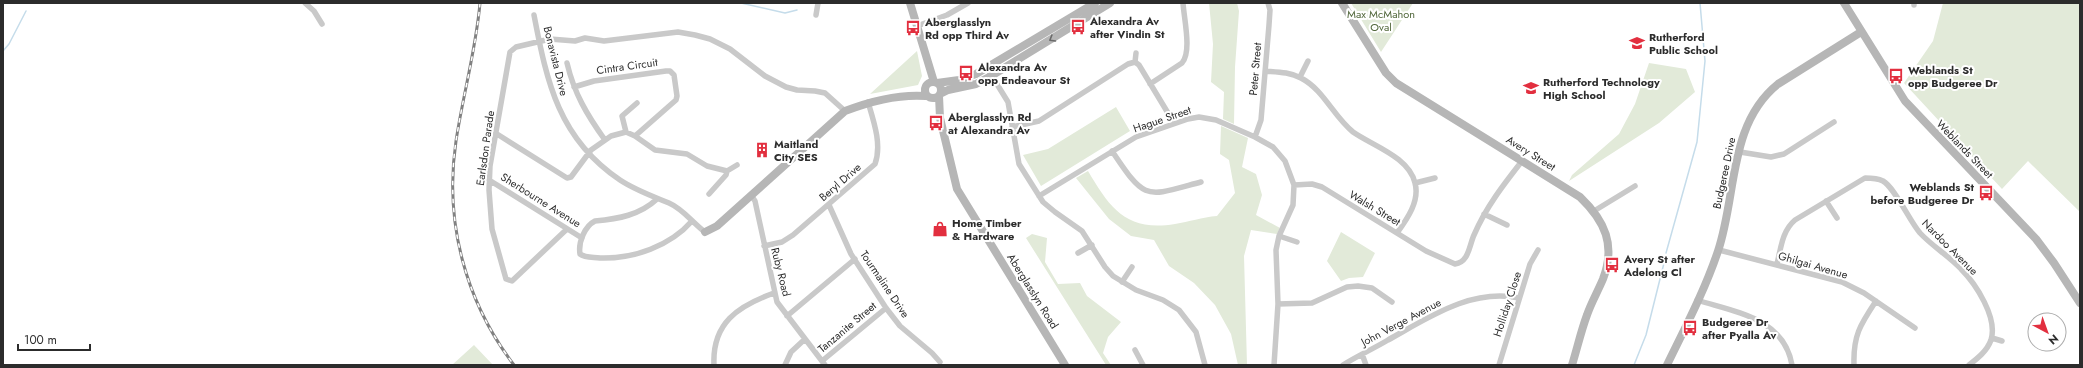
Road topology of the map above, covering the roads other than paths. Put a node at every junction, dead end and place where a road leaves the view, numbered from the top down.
1 (305, 3) edge
2 (818, 3) edge
3 (910, 3) edge
4 (968, 3) edge
5 (1095, 3) edge
6 (1110, 3) edge
7 (1183, 3) edge
8 (1268, 3) edge
9 (1342, 3) edge
10 (1844, 3) edge
11 (534, 15) dead end
12 (816, 15) dead end
13 (322, 24) dead end
14 (917, 26) junction
15 (1861, 32) junction
16 (539, 42) junction
17 (1136, 53) dead end
18 (1308, 61) dead end
19 (1135, 62) junction
20 (567, 63) dead end
21 (1265, 71) junction
22 (989, 72) junction
23 (1300, 77) junction
24 (931, 84) junction
25 (1150, 84) junction
26 (574, 88) junction
27 (939, 95) junction
28 (905, 96) junction
29 (927, 97) junction
30 (868, 102) junction
31 (637, 103) dead end
32 (845, 111) junction
33 (940, 118) junction
34 (1834, 122) dead end
35 (1174, 123) junction
36 (1012, 127) junction
37 (626, 132) junction
38 (497, 134) junction
39 (636, 136) junction
40 (1255, 136) junction
41 (605, 140) junction
42 (1112, 151) junction
43 (1740, 152) junction
44 (589, 154) junction
45 (1522, 161) junction
46 (737, 165) dead end
47 (728, 171) junction
48 (1435, 178) dead end
49 (489, 180) junction
50 (1201, 182) dead end
51 (1415, 183) junction
52 (1294, 185) junction
53 (1635, 186) dead end
54 (709, 194) dead end
55 (751, 195) junction
56 (1039, 196) junction
57 (657, 199) junction
58 (1826, 201) junction
59 (829, 205) junction
60 (1594, 211) junction
61 (1484, 214) junction
62 (1837, 218) dead end
63 (692, 221) junction
64 (1507, 225) dead end
65 (567, 229) junction
66 (705, 232) joint
67 (1397, 233) junction
68 (1279, 236) junction
69 (582, 238) junction
70 (1297, 242) dead end
71 (764, 246) junction
72 (1092, 246) junction
73 (1538, 250) dead end
74 (1718, 250) junction
75 (1078, 253) dead end
76 (855, 259) junction
77 (1777, 264) junction
78 (1132, 267) dead end
79 (1122, 282) junction
80 (774, 293) junction
81 (1519, 298) junction
82 (1697, 300) junction
83 (1876, 301) junction
84 (1392, 302) dead end
85 (2080, 303) edge
86 (1278, 304) junction
87 (886, 308) junction
88 (787, 316) junction
89 (1915, 328) dead end
90 (1992, 338) junction
91 (805, 340) junction
92 (2002, 341) dead end
93 (1134, 350) dead end
94 (1362, 354) junction
95 (940, 362) dead end
96 (823, 363) edge
97 (714, 365) edge
98 (785, 365) edge
99 (1065, 365) edge
100 (1143, 365) edge
101 (1205, 365) edge
102 (1274, 365) edge
103 (1342, 365) edge
104 (1366, 365) edge
105 (1499, 365) edge
106 (1572, 365) edge
107 (1667, 365) edge
108 (1792, 365) edge
109 (1854, 365) edge
110 (1969, 365) edge

1 - 13 street
2 - 12 street
3 - 14 street
4 - 14 street
5 - 22 street
6 -> 22 street
7 - 25 street
8 - 21 street, Peter Street
9 - 45 street, Avery Street
10 - 15 street, Weblands Street
11 - 16 street, Bonavista Drive
14 - 24 street
15 - 43 street, Budgeree Drive
15 - 85 street, Weblands Street
16 - 32 street, Earlsdon Parade
16 - 38 street, Earlsdon Parade
16 - 44 street, Bonavista Drive
17 - 19 street
18 - 23 street
19 - 25 street
19 - 36 street
20 - 26 street
21 - 23 street
21 - 40 street, Peter Street
22 - 24 street
22 - 27 street
22 - 36 street
23 - 51 street
24 - 27 street, Aberglasslyn Road
24 - 28 street
24 - 29 street
25 - 35 street
26 - 39 street, Cintra Circuit
26 - 41 street
27 - 29 street
27 - 33 street, Aberglasslyn Road
28 - 29 street
28 - 30 street
29 - 33 street, Aberglasslyn Road
30 - 32 street
30 - 59 street, Beryl Drive
31 - 37 street
32 - 55 street
33 - 99 street, Aberglasslyn Road
34 - 43 street
35 - 40 street, Hague Street
35 - 42 street, Hague Street
36 - 56 street
37 - 39 street
37 - 41 street
38 - 44 street
38 - 49 street, Earlsdon Parade
39 - 47 street
40 - 52 street, Hague Street
41 - 44 street
42 - 50 street
42 - 56 street, Hague Street
43 - 74 street, Budgeree Drive
44 - 57 street, Bonavista Drive
45 - 60 street, Avery Street
45 - 61 street
46 - 47 street
47 - 54 street
48 - 51 street
49 - 65 street, Sherbourne Avenue
49 - 65 street, Earlsdon Parade
51 - 67 street
52 - 67 street, Walsh Street
52 - 68 street, Hague Street
53 - 60 street
55 - 66 street
55 - 71 street, Ruby Road
56 - 72 street
57 - 63 street, Bonavista Drive
57 - 69 street
58 - 62 street
58 - 77 street, Nardoo Avenue
58 - 90 street, Nardoo Avenue
59 - 71 street, Beryl Drive
59 - 76 street, Tourmaline Drive
60 - 106 street, Avery Street
61 - 64 street
61 - 67 street, Walsh Street
63 - 66 street, Bonavista Drive
63 - 69 street
65 - 69 street, Sherbourne Avenue
68 - 70 street
68 - 86 street, Hague Street
71 - 80 street, Ruby Road
72 - 75 street
72 - 79 street
73 - 81 street, Holliday Close
74 - 77 street, Ghilgai Avenue
74 - 82 street, Budgeree Drive
76 - 87 street, Tourmaline Drive
76 - 88 street
77 - 83 street, Ghilgai Avenue
78 - 79 street
79 - 101 street
80 - 88 street, Ruby Road
80 - 97 street
81 - 94 street, John Verge Avenue
81 - 105 street, Holliday Close
82 - 107 street, Budgeree Drive
82 - 108 street
83 - 89 street, Ghilgai Avenue
83 - 109 street
84 - 86 street
86 - 102 street, Hague Street
87 - 95 street, Tourmaline Drive
87 - 96 street, Tanzanite Street
88 - 91 street, Ruby Road
90 - 92 street
90 - 110 street
91 - 96 street, Ruby Road
91 - 98 street
93 - 100 street
94 - 103 street, John Verge Avenue
94 - 104 street

